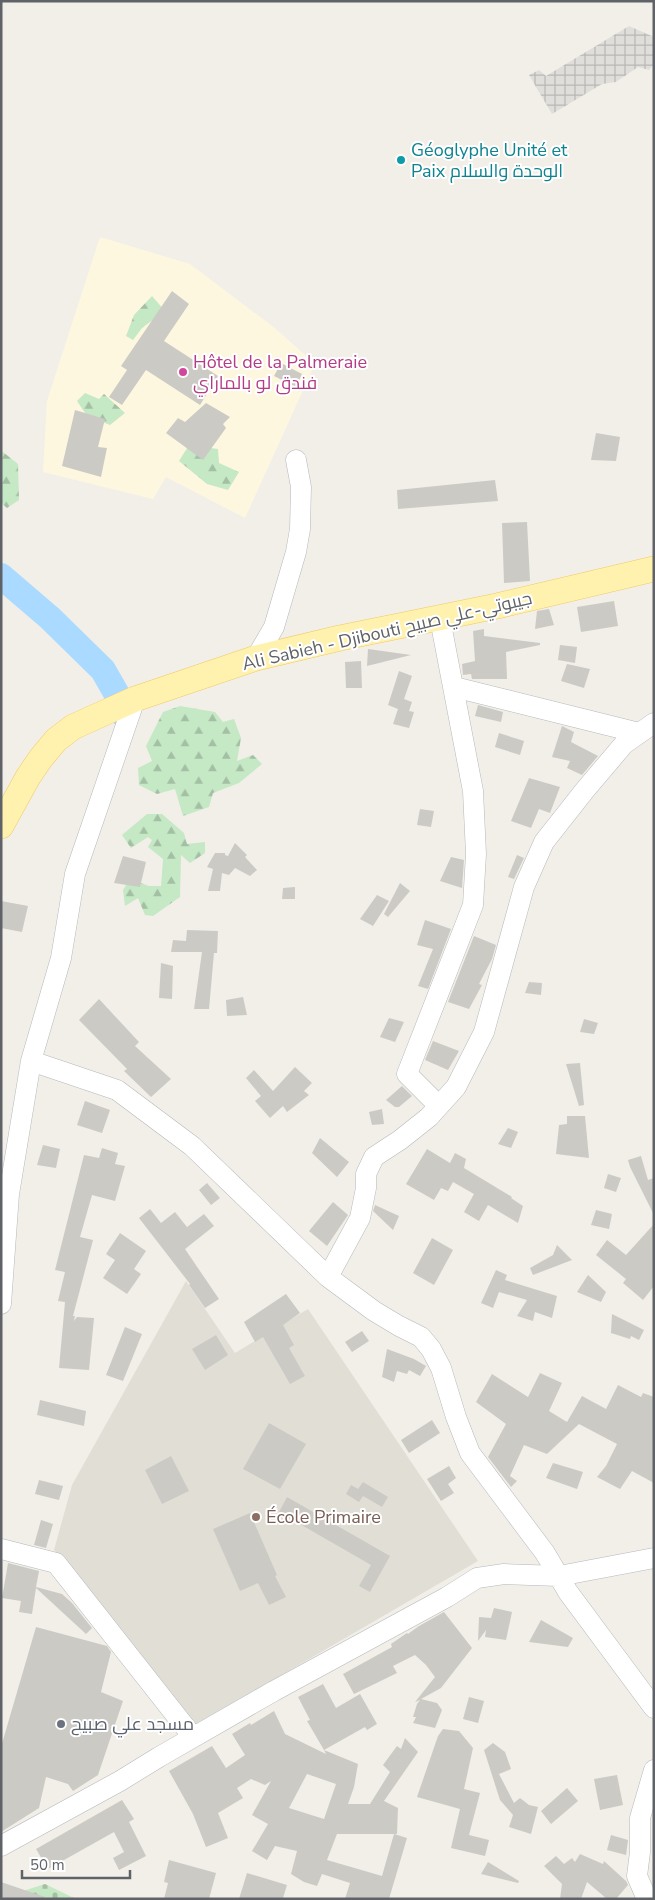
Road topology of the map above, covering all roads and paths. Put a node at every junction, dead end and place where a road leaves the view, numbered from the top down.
1 (296, 460) dead end
2 (654, 569) edge
3 (440, 619) junction
4 (256, 658) junction
5 (454, 687) junction
6 (135, 700) junction
7 (646, 728) edge
8 (1, 826) edge
9 (31, 1061) junction
10 (439, 1106) junction
11 (328, 1277) junction
12 (1, 1304) edge
13 (1, 1549) edge
14 (654, 1558) edge
15 (559, 1576) junction
16 (654, 1708) edge
17 (192, 1737) junction
18 (654, 1770) edge
19 (1, 1846) edge
20 (647, 1899) edge

1 - 4 street
2 - 3 main road, Ali Sabieh - Djibouti جيبوتي-علي صبيح
3 - 4 main road, Ali Sabieh - Djibouti جيبوتي-علي صبيح
3 - 5 street
4 - 6 main road, Ali Sabieh - Djibouti جيبوتي-علي صبيح
5 - 7 street
5 - 10 street
6 - 8 main road, Ali Sabieh - Djibouti جيبوتي-علي صبيح
6 - 9 street
7 - 10 street
9 - 11 street
9 - 12 street
10 - 11 street
11 - 15 street
13 - 17 street
14 - 15 street
15 - 16 street
15 - 17 street
17 - 19 street
18 - 20 street

